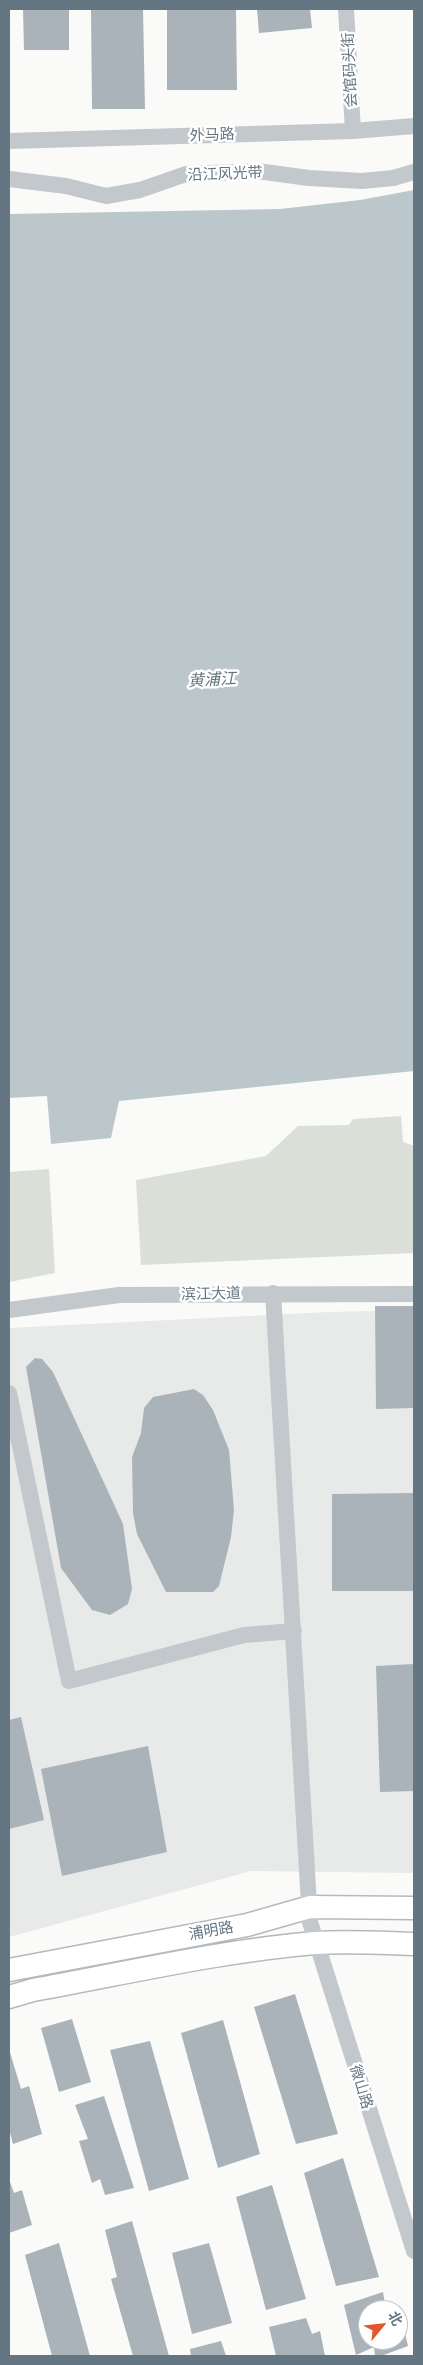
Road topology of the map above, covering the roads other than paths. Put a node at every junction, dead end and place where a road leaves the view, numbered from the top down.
1 (346, 9) edge
2 (414, 126) edge
3 (353, 130) junction
4 (9, 141) edge
5 (414, 172) edge
6 (9, 179) edge
7 (273, 1293) junction
8 (414, 1294) edge
9 (9, 1310) edge
10 (9, 1393) edge
11 (294, 1631) junction
12 (414, 1908) edge
13 (312, 1924) junction
14 (414, 1944) edge
15 (9, 1970) edge
16 (9, 1998) edge
17 (414, 2251) edge

1 - 3 street, 会馆码头街
2 - 3 street, 外马路
3 - 4 street, 外马路
5 - 6 street, 沿江风光带
7 - 8 street, 滨江大道
7 - 9 street, 滨江大道
7 - 11 street, 微山路
10 - 11 street
11 - 13 street, 微山路
12 - 13 main road, 浦明路
13 - 14 main road, 浦明路
13 - 15 main road, 浦明路
13 - 16 main road, 浦明路
13 - 17 street, 微山路

